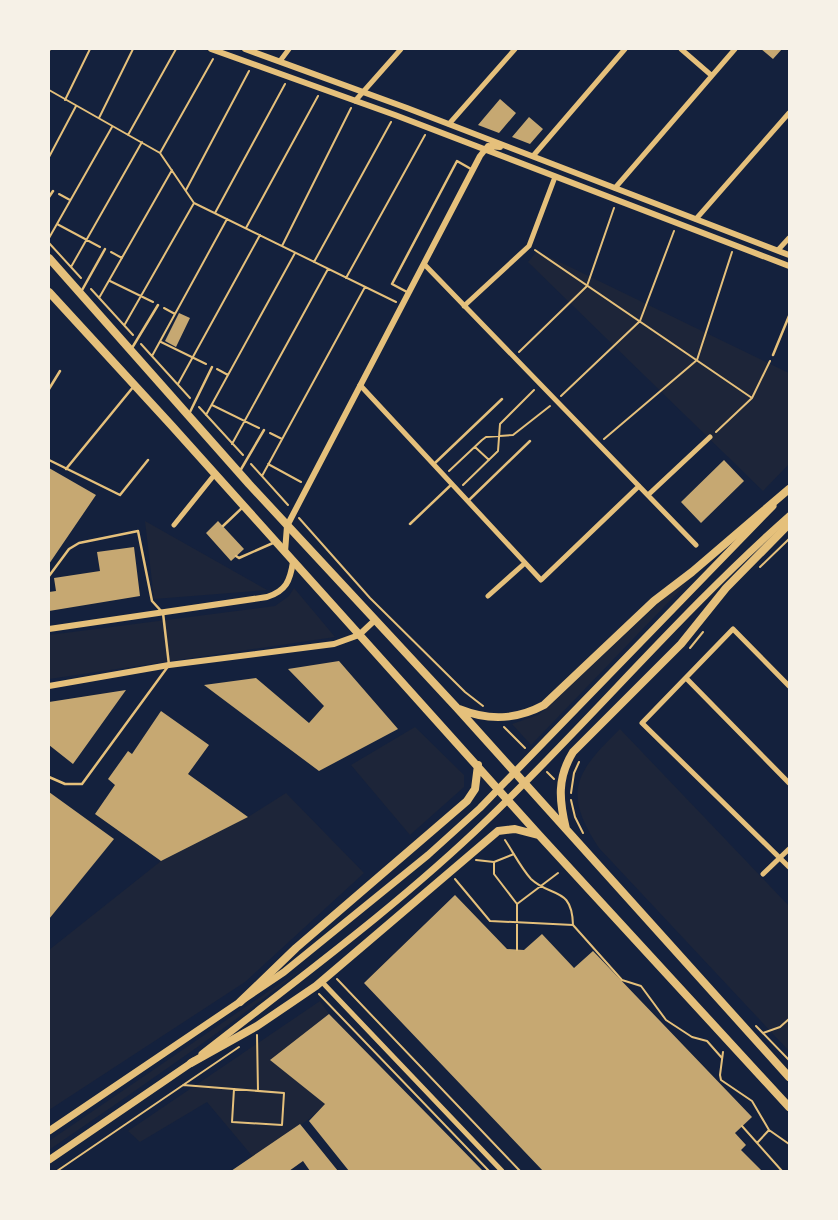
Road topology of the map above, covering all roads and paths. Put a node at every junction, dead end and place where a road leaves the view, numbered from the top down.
1 (90, 49) edge
2 (134, 49) edge
3 (176, 49) edge
4 (211, 49) edge
5 (245, 49) edge
6 (289, 49) edge
7 (401, 49) edge
8 (514, 49) edge
9 (625, 49) edge
10 (681, 49) edge
11 (735, 49) edge
12 (213, 58) dead end
13 (280, 61) junction
14 (249, 71) dead end
15 (711, 75) junction
16 (285, 84) dead end
17 (49, 90) edge
18 (363, 92) junction
19 (318, 96) dead end
20 (65, 100) junction
21 (355, 101) junction
22 (76, 106) junction
23 (351, 108) dead end
24 (789, 113) edge
25 (98, 118) junction
26 (391, 122) dead end
27 (449, 124) junction
28 (112, 126) junction
29 (425, 134) dead end
30 (128, 135) junction
31 (142, 142) junction
32 (484, 150) junction
33 (160, 153) junction
34 (49, 156) edge
35 (533, 156) junction
36 (548, 162) junction
37 (172, 170) junction
38 (473, 170) junction
39 (555, 177) junction
40 (615, 188) junction
41 (186, 190) junction
42 (52, 191) dead end
43 (49, 197) edge
44 (617, 201) junction
45 (194, 203) junction
46 (215, 213) junction
47 (227, 219) junction
48 (696, 219) junction
49 (57, 224) junction
50 (676, 224) junction
51 (246, 228) junction
52 (260, 235) junction
53 (49, 238) edge
54 (789, 238) edge
55 (86, 239) junction
56 (49, 243) edge
57 (282, 246) junction
58 (529, 246) junction
59 (736, 246) junction
60 (105, 249) junction
61 (778, 250) junction
62 (296, 253) junction
63 (789, 255) edge
64 (49, 258) edge
65 (122, 258) junction
66 (314, 262) junction
67 (424, 264) junction
68 (789, 266) edge
69 (71, 267) junction
70 (328, 269) junction
71 (346, 278) junction
72 (110, 280) junction
73 (86, 283) junction
74 (587, 286) junction
75 (365, 287) junction
76 (49, 292) edge
77 (80, 293) junction
78 (409, 293) junction
79 (141, 296) junction
80 (99, 298) junction
81 (158, 305) junction
82 (402, 305) junction
83 (464, 306) junction
84 (175, 314) junction
85 (789, 316) edge
86 (640, 322) junction
87 (124, 325) junction
88 (137, 340) junction
89 (160, 341) junction
90 (131, 350) junction
91 (773, 355) joint
92 (152, 356) junction
93 (514, 357) junction
94 (193, 358) junction
95 (697, 360) junction
96 (212, 367) junction
97 (60, 371) dead end
98 (228, 375) junction
99 (540, 384) junction
100 (135, 385) junction
101 (178, 385) junction
102 (360, 385) junction
103 (49, 389) edge
104 (752, 398) junction
105 (502, 399) dead end
106 (556, 401) junction
107 (195, 402) junction
108 (212, 405) junction
109 (189, 414) junction
110 (206, 415) junction
111 (245, 421) junction
112 (264, 430) junction
113 (499, 437) junction
114 (710, 437) joint
115 (282, 439) junction
116 (530, 441) dead end
117 (232, 444) junction
118 (598, 444) junction
119 (475, 447) junction
120 (246, 459) junction
121 (49, 460) edge
122 (148, 460) dead end
123 (489, 460) junction
124 (268, 464) junction
125 (434, 464) junction
126 (66, 470) junction
127 (239, 472) junction
128 (215, 474) junction
129 (262, 476) junction
130 (444, 476) junction
131 (452, 484) junction
132 (308, 486) junction
133 (639, 486) junction
134 (457, 490) junction
135 (789, 490) edge
136 (648, 495) junction
137 (468, 502) junction
138 (244, 506) junction
139 (294, 512) junction
140 (789, 516) edge
141 (410, 524) dead end
142 (789, 524) edge
143 (174, 525) dead end
144 (223, 526) dead end
145 (287, 526) junction
146 (276, 542) junction
147 (696, 545) dead end
148 (284, 552) junction
149 (236, 556) dead end
150 (293, 562) junction
151 (525, 563) junction
152 (49, 576) edge
153 (488, 596) dead end
154 (164, 613) junction
155 (375, 620) junction
156 (49, 629) edge
157 (359, 635) junction
158 (169, 665) junction
159 (686, 678) junction
160 (49, 686) edge
161 (789, 686) edge
162 (457, 708) junction
163 (496, 718) junction
164 (478, 765) junction
165 (49, 777) edge
166 (789, 783) edge
167 (566, 831) junction
168 (539, 835) junction
169 (504, 839) dead end
170 (789, 849) edge
171 (514, 854) junction
172 (780, 858) junction
173 (474, 860) dead end
174 (494, 862) junction
175 (789, 867) edge
176 (558, 873) dead end
177 (763, 874) dead end
178 (453, 878) dead end
179 (542, 885) junction
180 (517, 904) junction
181 (517, 923) junction
182 (573, 925) junction
183 (516, 950) dead end
184 (337, 979) dead end
185 (322, 982) junction
186 (318, 993) dead end
187 (240, 1002) junction
188 (789, 1019) edge
189 (763, 1033) dead end
190 (249, 1041) dead end
191 (240, 1046) dead end
192 (723, 1052) dead end
193 (722, 1058) junction
194 (191, 1063) junction
195 (789, 1077) edge
196 (183, 1085) junction
197 (234, 1089) junction
198 (258, 1091) junction
199 (789, 1107) edge
200 (742, 1126) dead end
201 (769, 1130) junction
202 (49, 1131) edge
203 (757, 1143) junction
204 (789, 1144) edge
205 (49, 1160) edge
206 (57, 1171) edge
207 (489, 1171) edge
208 (502, 1171) edge
209 (520, 1171) edge
210 (782, 1171) edge

1 - 20 path
2 - 25 path
3 - 30 path
4 - 21 street
5 - 13 street
6 - 13 street
7 - 18 street
8 - 27 street
9 - 35 street
10 - 15 street
11 - 15 street
12 - 33 path
13 - 18 street
14 - 41 path
15 - 40 street
16 - 46 path
17 - 20 path
18 - 21 street
18 - 27 street
19 - 51 path
20 - 22 path
21 - 32 street
22 - 25 path
22 - 34 path
23 - 57 path
24 - 48 street
25 - 28 path
26 - 66 path
27 - 35 street
28 - 30 path
28 - 49 path
29 - 71 path
30 - 31 path
31 - 33 path
31 - 55 path
32 - 36 street
32 - 38 street
32 - 39 street
33 - 37 path
35 - 36 street
36 - 40 street
37 - 41 path
37 - 65 path
38 - 67 street
38 - 78 lane
39 - 44 street
39 - 58 street
40 - 48 street
41 - 45 path
42 - 43 lane
44 - 50 street
44 - 74 path
45 - 46 path
45 - 79 path
46 - 47 path
47 - 51 path
47 - 84 path
48 - 61 street
49 - 53 path
49 - 55 path
50 - 59 street
50 - 86 path
51 - 52 path
52 - 57 path
52 - 94 path
54 - 61 street
55 - 60 path
55 - 69 path
56 - 69 path
57 - 62 path
58 - 74 path
58 - 83 street
59 - 68 street
59 - 95 path
60 - 65 path
60 - 73 lane
61 - 63 street
62 - 66 path
62 - 98 path
64 - 77 main road
65 - 72 path
66 - 70 path
67 - 78 street
67 - 83 street
69 - 73 path
70 - 71 path
70 - 111 path
71 - 75 path
72 - 79 path
72 - 80 path
73 - 77 lane
73 - 80 path
74 - 86 path
74 - 93 path
75 - 82 path
75 - 115 path
76 - 100 main road
77 - 90 main road
78 - 82 street
79 - 81 path
79 - 87 path
80 - 87 path
81 - 84 path
81 - 88 lane
82 - 102 street
83 - 93 street
84 - 89 path
85 - 91 lane
86 - 95 path
86 - 106 path
87 - 88 path
88 - 90 lane
88 - 92 path
89 - 92 path
89 - 94 path
90 - 109 main road
91 - 104 path
92 - 101 path
93 - 99 street
94 - 96 path
94 - 101 path
95 - 104 path
95 - 118 path
96 - 98 path
96 - 107 lane
97 - 103 lane
98 - 108 path
99 - 106 street
99 - 113 path
100 - 126 lane
100 - 128 main road
101 - 107 path
102 - 125 street
102 - 132 street
104 - 114 path
105 - 125 lane
106 - 113 path
106 - 118 street
107 - 109 lane
107 - 110 path
108 - 110 path
108 - 111 path
109 - 127 main road
110 - 117 path
111 - 112 path
111 - 117 path
112 - 115 path
112 - 120 lane
113 - 119 path
113 - 123 path
114 - 136 street
115 - 124 path
116 - 137 lane
117 - 120 path
118 - 133 street
119 - 123 path
119 - 130 path
120 - 127 lane
120 - 129 path
121 - 126 lane
122 - 126 lane
123 - 134 path
124 - 129 path
124 - 132 path
125 - 130 street
127 - 145 main road
128 - 138 main road
128 - 143 street
129 - 139 path
130 - 131 street
131 - 134 street
131 - 141 lane
132 - 139 street
133 - 136 street
133 - 151 street
134 - 137 street
135 - 163 main road
135 - 187 main road
136 - 147 street
137 - 151 street
138 - 144 lane
138 - 146 main road
139 - 145 street
139 - 163 path
140 - 194 main road
142 - 167 main road
145 - 148 street
145 - 155 main road
146 - 148 main road
146 - 149 lane
148 - 150 main road
150 - 154 street
150 - 157 main road
151 - 153 street
152 - 154 lane
154 - 156 street
154 - 158 lane
155 - 157 street
155 - 162 main road
157 - 158 street
157 - 164 main road
158 - 160 street
158 - 165 lane
159 - 161 street
159 - 166 street
159 - 172 street
162 - 163 main road
162 - 167 main road
164 - 168 main road
164 - 187 main road
167 - 195 main road
168 - 185 main road
168 - 199 main road
169 - 171 path
170 - 172 street
171 - 174 path
171 - 179 path
172 - 175 street
172 - 177 street
173 - 174 path
174 - 180 path
176 - 179 path
178 - 181 path
179 - 180 path
179 - 182 path
180 - 181 path
181 - 182 path
181 - 183 path
182 - 193 path
184 - 209 path
185 - 194 main road
185 - 208 street
186 - 207 path
187 - 202 main road
188 - 189 path
190 - 198 path
191 - 196 path
192 - 193 path
193 - 201 path
194 - 205 main road
196 - 197 path
196 - 206 path
197 - 198 path
197 - 198 path
200 - 203 path
201 - 203 path
201 - 204 path
203 - 210 path

